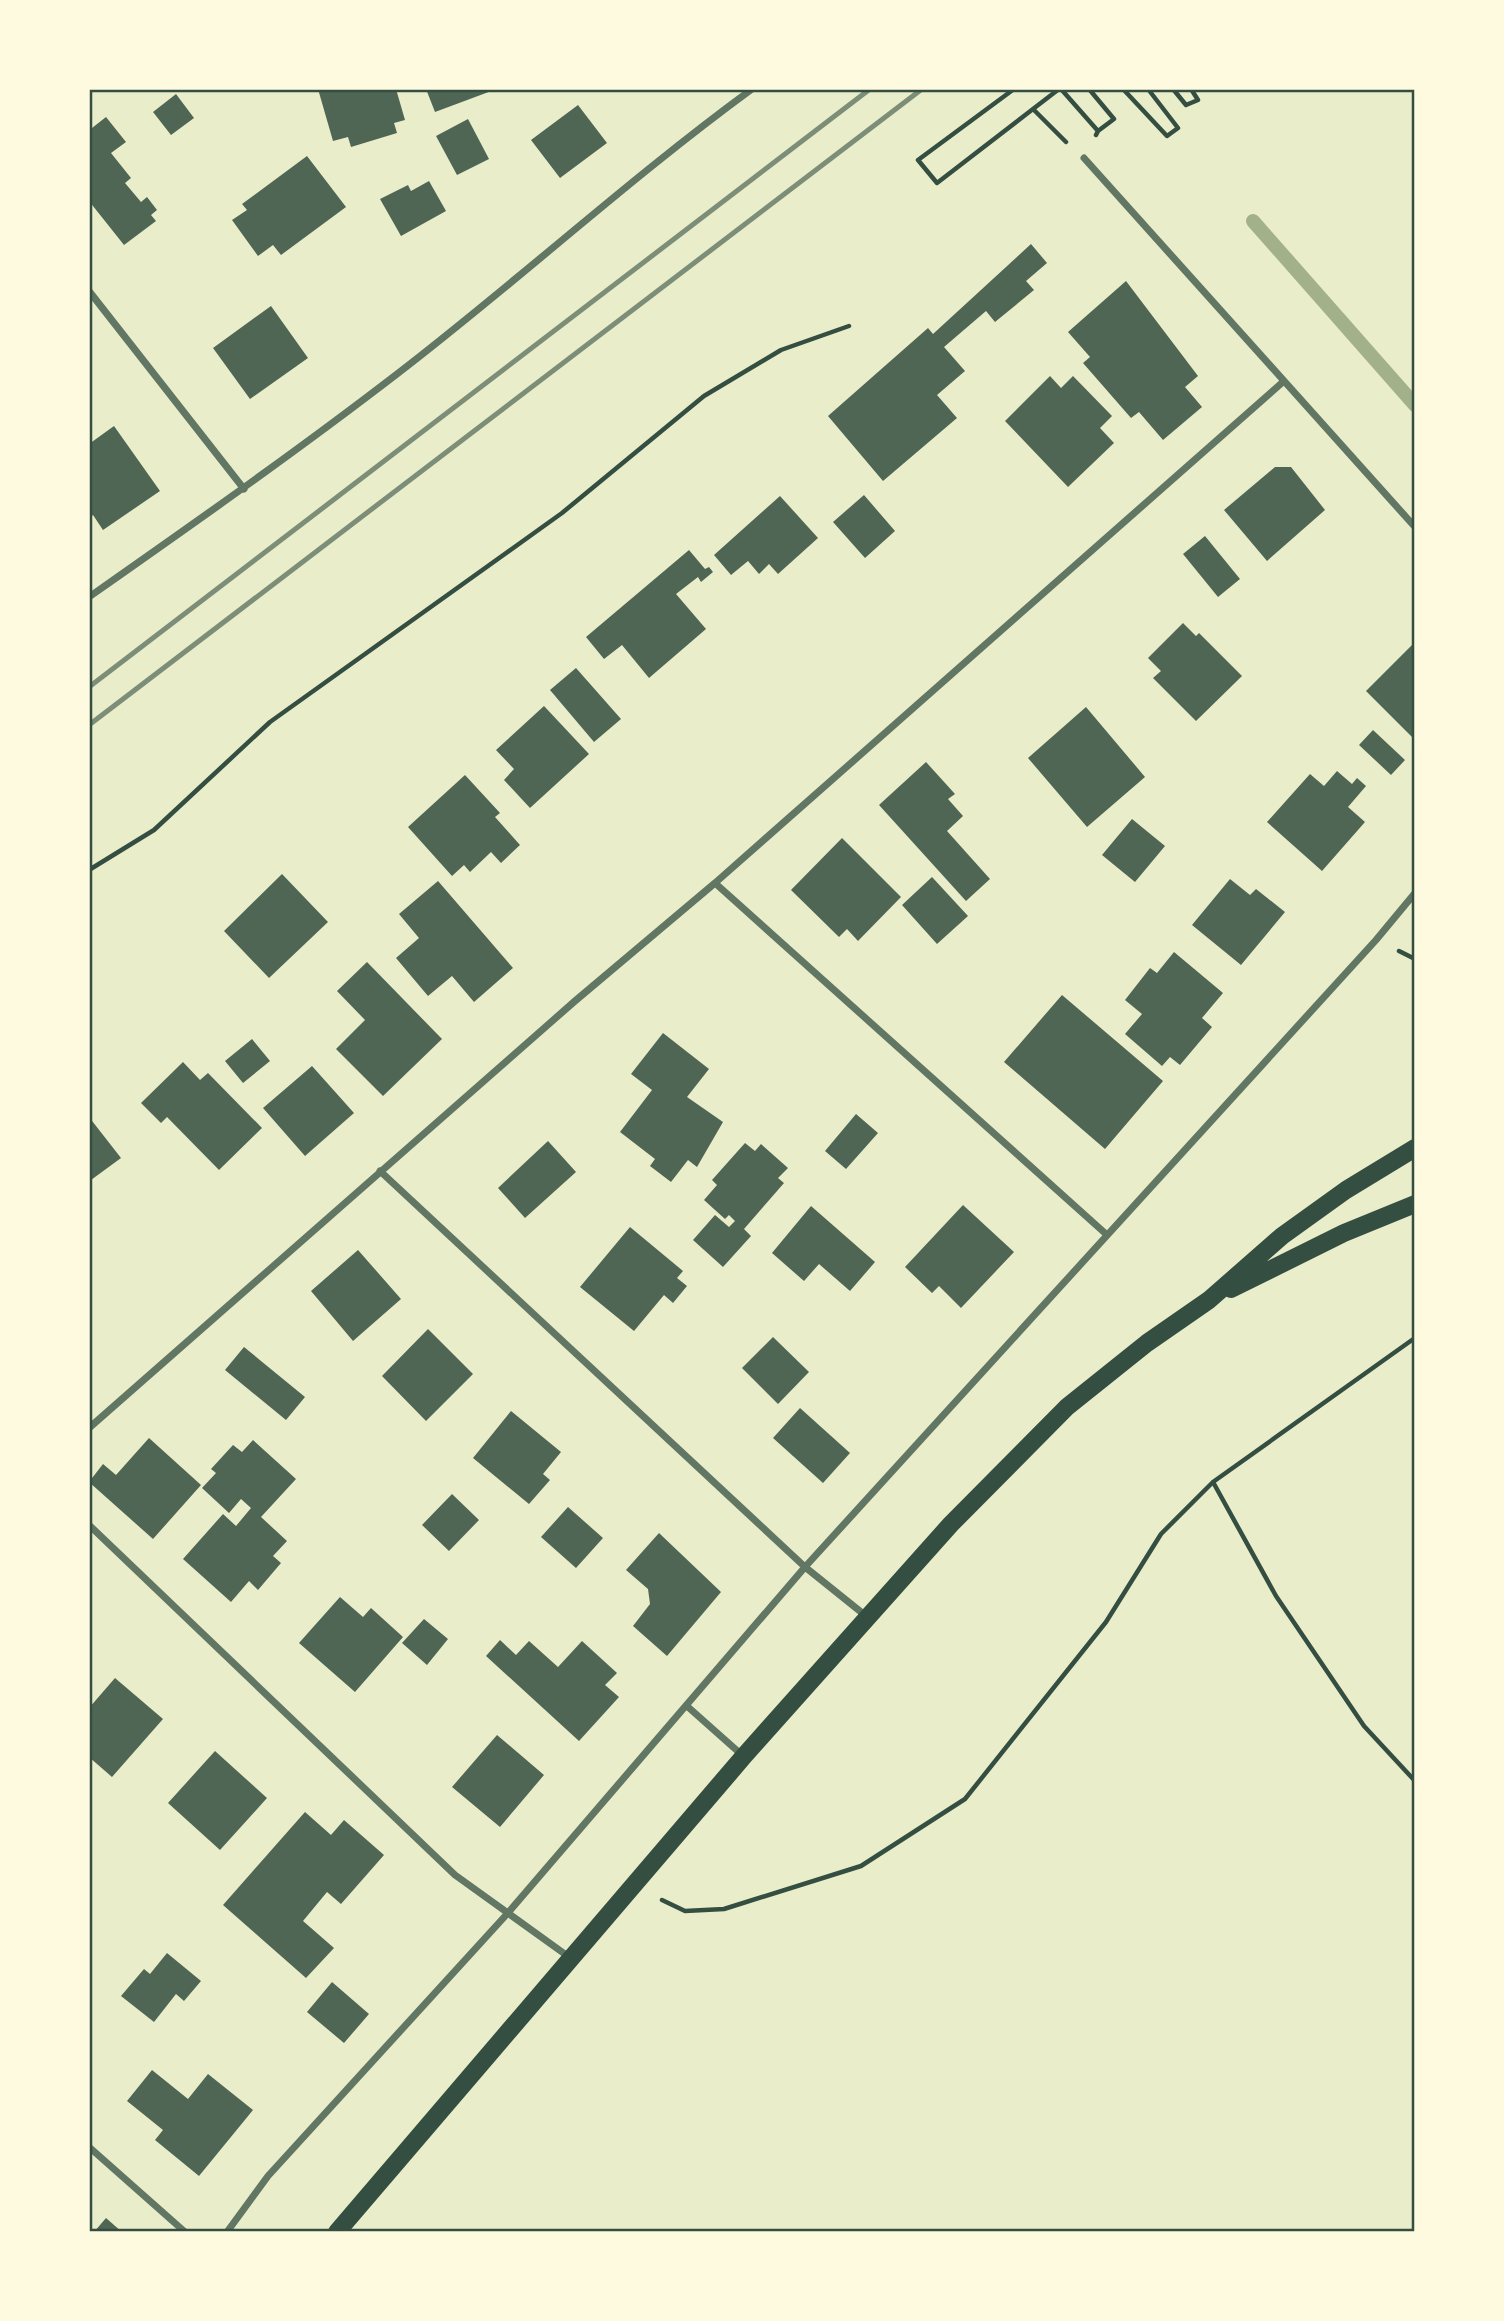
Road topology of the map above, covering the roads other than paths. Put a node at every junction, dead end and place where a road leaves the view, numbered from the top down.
1 (752, 89) edge
2 (1083, 158) road end
3 (89, 291) edge
4 (1284, 382) junction
5 (244, 489) junction
6 (1415, 527) edge
7 (89, 597) edge
8 (715, 883) junction
9 (1415, 893) edge
10 (1415, 1148) edge
11 (380, 1171) junction
12 (1415, 1204) edge
13 (1106, 1234) junction
14 (1209, 1300) junction
15 (89, 1428) edge
16 (89, 1525) edge
17 (805, 1567) junction
18 (866, 1616) junction
19 (688, 1707) junction
20 (744, 1756) junction
21 (507, 1914) junction
22 (572, 1958) junction
23 (89, 2147) edge
24 (185, 2232) edge
25 (227, 2232) edge
26 (337, 2232) edge

1 - 5 street
2 - 4 street
3 - 5 street
4 - 6 street
4 - 8 street
5 - 7 street
8 - 11 street
8 - 13 street
9 - 13 street
10 - 14 main road
11 - 15 street
11 - 17 street
12 - 14 main road
13 - 17 street
14 - 18 main road
16 - 21 street
17 - 18 street
17 - 19 street
18 - 20 main road
19 - 20 street
19 - 21 street
20 - 22 main road
21 - 22 street
21 - 25 street
22 - 26 main road
23 - 24 street

